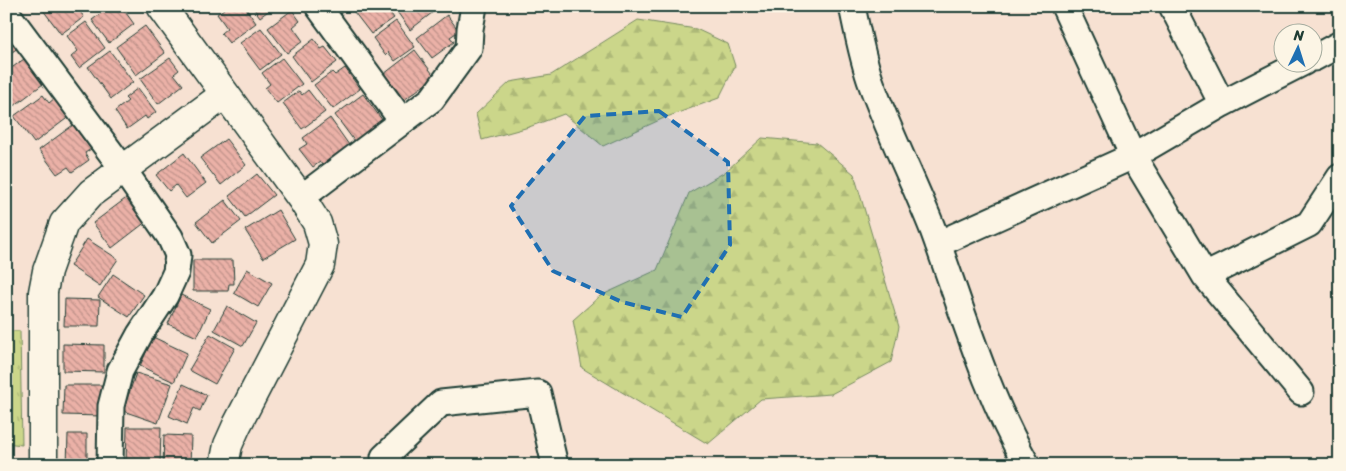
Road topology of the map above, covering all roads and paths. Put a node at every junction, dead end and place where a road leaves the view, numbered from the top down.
1 (161, 6) edge
2 (318, 6) edge
3 (454, 6) edge
4 (852, 6) edge
5 (1064, 6) edge
6 (1172, 6) edge
7 (6, 12) edge
8 (472, 17) edge
9 (1340, 44) edge
10 (1324, 53) edge
11 (1284, 72) edge
12 (225, 94) junction
13 (1222, 104) junction
14 (402, 121) junction
15 (1133, 156) junction
16 (123, 170) junction
17 (1340, 177) edge
18 (301, 198) junction
19 (938, 244) junction
20 (1205, 276) junction
21 (1301, 392) dead end
22 (43, 465) edge
23 (110, 465) edge
24 (224, 465) edge
25 (392, 465) edge
26 (555, 465) edge
27 (1027, 465) edge

1 - 12 street
2 - 14 street
3 - 8 street
4 - 19 street
5 - 15 street
6 - 13 street
7 - 16 street
8 - 14 street
9 - 10 street
11 - 13 street
12 - 16 street
12 - 18 street
13 - 15 street
14 - 18 street
15 - 19 street
15 - 20 street
16 - 22 street
16 - 23 street
17 - 20 street
18 - 24 street
19 - 27 street
20 - 21 street
25 - 26 street

